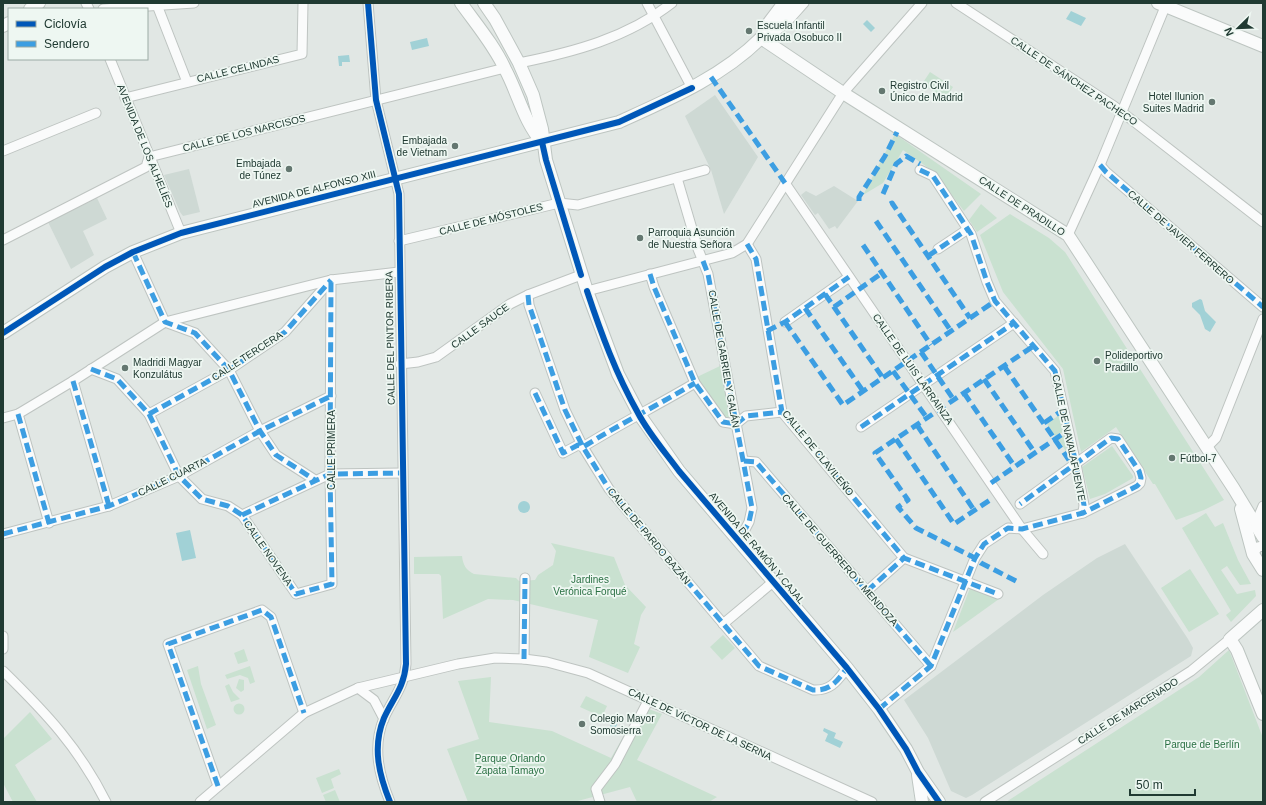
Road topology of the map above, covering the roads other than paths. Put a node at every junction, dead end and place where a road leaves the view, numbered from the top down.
1 (194, 3) edge
2 (303, 3) edge
3 (368, 3) edge
4 (461, 3) edge
5 (484, 3) edge
6 (647, 3) edge
7 (672, 3) edge
8 (782, 3) edge
9 (792, 3) edge
10 (804, 3) edge
11 (922, 3) edge
12 (956, 3) edge
13 (157, 5) junction
14 (1161, 5) edge
15 (116, 8) edge
16 (654, 17) junction
17 (761, 38) junction
18 (1263, 46) edge
19 (110, 60) edge
20 (519, 63) junction
21 (505, 68) junction
22 (187, 82) junction
23 (692, 88) junction
24 (843, 93) junction
25 (125, 98) junction
26 (376, 100) junction
27 (1123, 112) junction
28 (96, 113) dead end
29 (542, 142) junction
30 (3, 151) edge
31 (149, 157) junction
32 (1100, 165) junction
33 (705, 170) dead end
34 (920, 170) dead end
35 (677, 178) junction
36 (396, 179) junction
37 (785, 183) junction
38 (560, 203) junction
39 (1263, 222) edge
40 (968, 229) junction
41 (180, 233) junction
42 (1068, 235) junction
43 (3, 240) edge
44 (399, 241) junction
45 (747, 244) junction
46 (938, 249) dead end
47 (133, 252) junction
48 (704, 261) junction
49 (400, 272) junction
50 (650, 274) junction
51 (581, 275) junction
52 (849, 277) junction
53 (331, 280) junction
54 (587, 291) junction
55 (528, 295) junction
56 (1263, 306) edge
57 (1263, 319) edge
58 (165, 322) junction
59 (786, 322) dead end
60 (1014, 323) junction
61 (3, 332) edge
62 (400, 364) junction
63 (91, 369) junction
64 (229, 370) junction
65 (72, 382) junction
66 (695, 383) junction
67 (924, 385) junction
68 (534, 393) dead end
69 (331, 396) junction
70 (782, 412) junction
71 (18, 414) junction
72 (149, 414) junction
73 (638, 414) junction
74 (3, 418) edge
75 (736, 424) junction
76 (861, 427) dead end
77 (260, 431) junction
78 (583, 447) junction
79 (1207, 447) junction
80 (744, 461) junction
81 (1076, 464) junction
82 (402, 473) junction
83 (330, 474) junction
84 (179, 476) junction
85 (315, 480) junction
86 (1234, 489) junction
87 (1020, 504) dead end
88 (109, 506) junction
89 (1263, 506) edge
90 (1083, 512) junction
91 (242, 516) junction
92 (49, 523) junction
93 (1257, 526) junction
94 (1022, 529) junction
95 (3, 534) edge
96 (1263, 537) edge
97 (739, 542) junction
98 (1263, 546) edge
99 (1043, 554) dead end
100 (1253, 554) junction
101 (904, 558) junction
102 (1263, 570) edge
103 (525, 578) dead end
104 (773, 582) junction
105 (966, 582) junction
106 (867, 591) junction
107 (296, 594) joint
108 (998, 594) dead end
109 (1263, 610) edge
110 (723, 624) junction
111 (3, 636) edge
112 (1230, 639) junction
113 (3, 649) edge
114 (524, 659) junction
115 (931, 666) junction
116 (847, 668) junction
117 (3, 671) edge
118 (405, 676) junction
119 (358, 688) junction
120 (648, 701) junction
121 (880, 709) junction
122 (304, 713) junction
123 (1263, 714) edge
124 (384, 719) junction
125 (918, 772) junction
126 (218, 786) junction
127 (106, 802) edge
128 (200, 802) edge
129 (390, 802) edge
130 (600, 802) edge
131 (872, 802) edge
132 (922, 802) edge
133 (939, 802) edge
134 (985, 802) edge

1 - 13 street
2 - 22 street, CALLE CELINDAS
3 - 26 street, CALLE DEL PINTOR RIBERA
4 - 21 street, AVENIDA DE RAMÓN Y CAJAL
5 - 20 street, AVENIDA DE RAMÓN Y CAJAL
6 - 16 street
7 - 16 street
8 - 17 street, AVENIDA DE ALFONSO XIII
9 - 17 street, AVENIDA DE ALFONSO XIII
10 - 17 street, AVENIDA DE ALFONSO XIII
11 - 24 street
12 - 27 street, CALLE DE SÁNCHEZ PACHECO
13 - 15 street
13 - 22 street
14 - 18 street
14 - 27 street
16 - 20 street
16 - 23 street
17 - 23 street, AVENIDA DE ALFONSO XIII
17 - 24 street, CALLE DE PRADILLO
19 - 25 street, AVENIDA DE LOS ALHELÍES
20 - 29 street, AVENIDA DE RAMÓN Y CAJAL
21 - 26 street, CALLE DE LOS NARCISOS
21 - 29 street, AVENIDA DE RAMÓN Y CAJAL
22 - 25 street, CALLE CELINDAS
23 - 29 street, AVENIDA DE ALFONSO XIII
24 - 37 street
24 - 42 street, CALLE DE PRADILLO
25 - 31 street, AVENIDA DE LOS ALHELÍES
26 - 31 street, CALLE DE LOS NARCISOS
26 - 36 street, CALLE DEL PINTOR RIBERA
27 - 32 street
27 - 39 street, CALLE DE SÁNCHEZ PACHECO
28 - 30 street
29 - 36 street, AVENIDA DE ALFONSO XIII
29 - 38 street, AVENIDA DE RAMÓN Y CAJAL
31 - 41 street, AVENIDA DE LOS ALHELÍES
31 - 43 street
32 - 42 street
32 - 56 street, CALLE DE JAVIER FERRERO
33 - 35 street, CALLE DE MÓSTOLES
34 - 40 street, CALLE DE NAVALAFUENTE
35 - 38 street, CALLE DE MÓSTOLES
35 - 48 street, CALLE DE GABRIEL Y GALÁN
36 - 41 street, AVENIDA DE ALFONSO XIII
36 - 44 street, CALLE DEL PINTOR RIBERA
37 - 45 street
37 - 52 street, CALLE DE LUIS LARRAINZA
38 - 44 street, CALLE DE MÓSTOLES
38 - 51 street, AVENIDA DE RAMÓN Y CAJAL
40 - 46 street
40 - 60 street, CALLE DE NAVALAFUENTE
41 - 47 street, AVENIDA DE ALFONSO XIII
42 - 79 street, CALLE DE PRADILLO
44 - 49 street, CALLE DEL PINTOR RIBERA
45 - 48 street
45 - 70 street, CALLE DE CLAVILEÑO
47 - 58 street
47 - 61 street, AVENIDA DE ALFONSO XIII
48 - 50 street
48 - 75 street, CALLE DE GABRIEL Y GALÁN
49 - 53 street
49 - 62 street, CALLE DEL PINTOR RIBERA
50 - 54 street
50 - 66 street
51 - 54 street, AVENIDA DE RAMÓN Y CAJAL
51 - 55 street, CALLE SAUCE
52 - 59 street
52 - 67 street, CALLE DE LUIS LARRAINZA
53 - 58 street
53 - 64 street, CALLE TERCERA
53 - 69 street, CALLE PRIMERA
54 - 73 street, AVENIDA DE RAMÓN Y CAJAL
55 - 62 street, CALLE SAUCE
55 - 78 street, CALLE DE PARDO BAZÁN
57 - 79 street
58 - 63 street
58 - 64 street
60 - 67 street
60 - 81 street, CALLE DE NAVALAFUENTE
62 - 82 street, CALLE DEL PINTOR RIBERA
63 - 65 street
63 - 72 street, CALLE NOVENA
64 - 72 street, CALLE TERCERA
64 - 77 street
65 - 71 street
65 - 88 street
66 - 73 street
66 - 75 street
67 - 76 street
67 - 94 street, CALLE DE LUIS LARRAINZA
68 - 78 street
69 - 77 street, CALLE CUARTA
69 - 83 street, CALLE PRIMERA
70 - 75 street
70 - 101 street, CALLE DE CLAVILEÑO
71 - 74 street
71 - 92 street
72 - 84 street, CALLE NOVENA
73 - 78 street
73 - 97 street, AVENIDA DE RAMÓN Y CAJAL
75 - 80 street, CALLE DE GABRIEL Y GALÁN
77 - 84 street, CALLE CUARTA
77 - 85 street
78 - 110 street, CALLE DE PARDO BAZÁN
79 - 86 street, CALLE DE PRADILLO
80 - 97 street, CALLE DE GABRIEL Y GALÁN
80 - 106 street, CALLE DE GUERRERO Y MENDOZA
81 - 87 street
81 - 90 street, CALLE DE NAVALAFUENTE
81 - 90 street
82 - 83 street
82 - 118 street, CALLE DEL PINTOR RIBERA
83 - 85 street
83 - 107 street, CALLE PRIMERA
84 - 88 street, CALLE CUARTA
84 - 91 street, CALLE NOVENA
85 - 91 street
86 - 93 street, CALLE DE PRADILLO
86 - 100 street, CALLE DE PRADILLO
88 - 92 street, CALLE CUARTA
89 - 93 street
90 - 94 street
91 - 107 street, CALLE NOVENA
92 - 95 street, CALLE CUARTA
93 - 96 street, CALLE DE PRADILLO
94 - 99 street, CALLE DE LUIS LARRAINZA
94 - 105 street
97 - 104 street, AVENIDA DE RAMÓN Y CAJAL
98 - 100 street
100 - 102 street, CALLE DE PRADILLO
101 - 105 street, CALLE DE CLAVILEÑO
101 - 106 street
103 - 114 street
104 - 110 street
104 - 116 street, AVENIDA DE RAMÓN Y CAJAL
105 - 108 street, CALLE DE CLAVILEÑO
105 - 115 street
106 - 115 street, CALLE DE GUERRERO Y MENDOZA
109 - 112 street, CALLE DE MARCENADO
110 - 116 street, CALLE DE PARDO BAZÁN
111 - 113 street
112 - 123 street
112 - 134 street, CALLE DE MARCENADO
114 - 118 street, CALLE DE VÍCTOR DE LA SERNA
114 - 120 street, CALLE DE VÍCTOR DE LA SERNA
115 - 121 street
116 - 121 street, AVENIDA DE RAMÓN Y CAJAL
117 - 127 street
118 - 119 street, CALLE DE VÍCTOR DE LA SERNA
118 - 124 street
119 - 122 street, CALLE DE VÍCTOR DE LA SERNA
119 - 124 street
120 - 130 street
120 - 131 street, CALLE DE VÍCTOR DE LA SERNA
121 - 125 street, AVENIDA DE RAMÓN Y CAJAL
122 - 126 street, CALLE DE VÍCTOR DE LA SERNA
122 - 126 street
124 - 129 street
125 - 132 street, AVENIDA DE RAMÓN Y CAJAL
125 - 133 street, AVENIDA DE RAMÓN Y CAJAL
126 - 128 street, CALLE DE VÍCTOR DE LA SERNA

